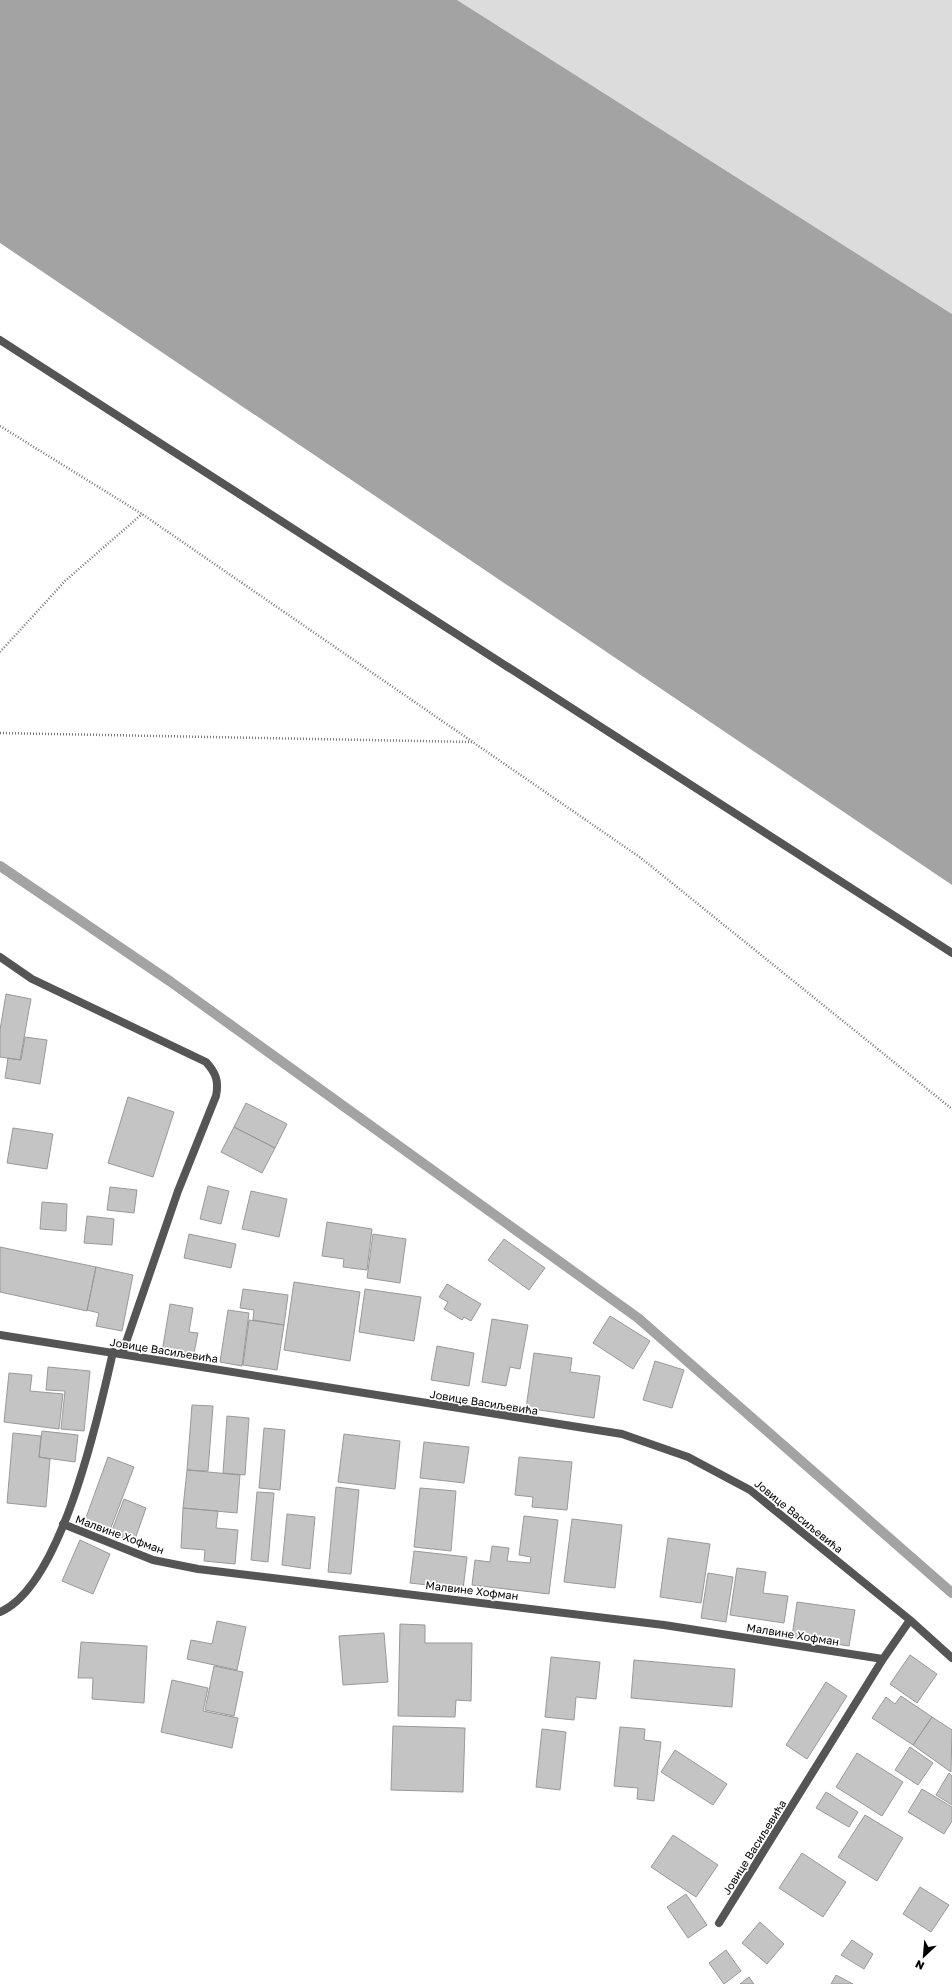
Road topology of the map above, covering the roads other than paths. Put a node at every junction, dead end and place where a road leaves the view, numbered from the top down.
1 (0, 340) edge
2 (952, 953) edge
3 (0, 958) edge
4 (0, 1336) edge
5 (113, 1352) junction
6 (122, 1354) junction
7 (63, 1524) junction
8 (0, 1612) edge
9 (910, 1620) junction
10 (952, 1658) edge
11 (883, 1659) junction
12 (719, 1923) dead end

1 - 2 street
3 - 6 street
4 - 5 street, Јовице Васиљевића
5 - 6 street, Јовице Васиљевића
5 - 7 street
6 - 9 street, Јовице Васиљевића
7 - 8 street
7 - 11 street, Малвине Хофман
9 - 10 street, Јовице Васиљевића
9 - 11 street, Јовице Васиљевића
11 - 12 street, Јовице Васиљевића

